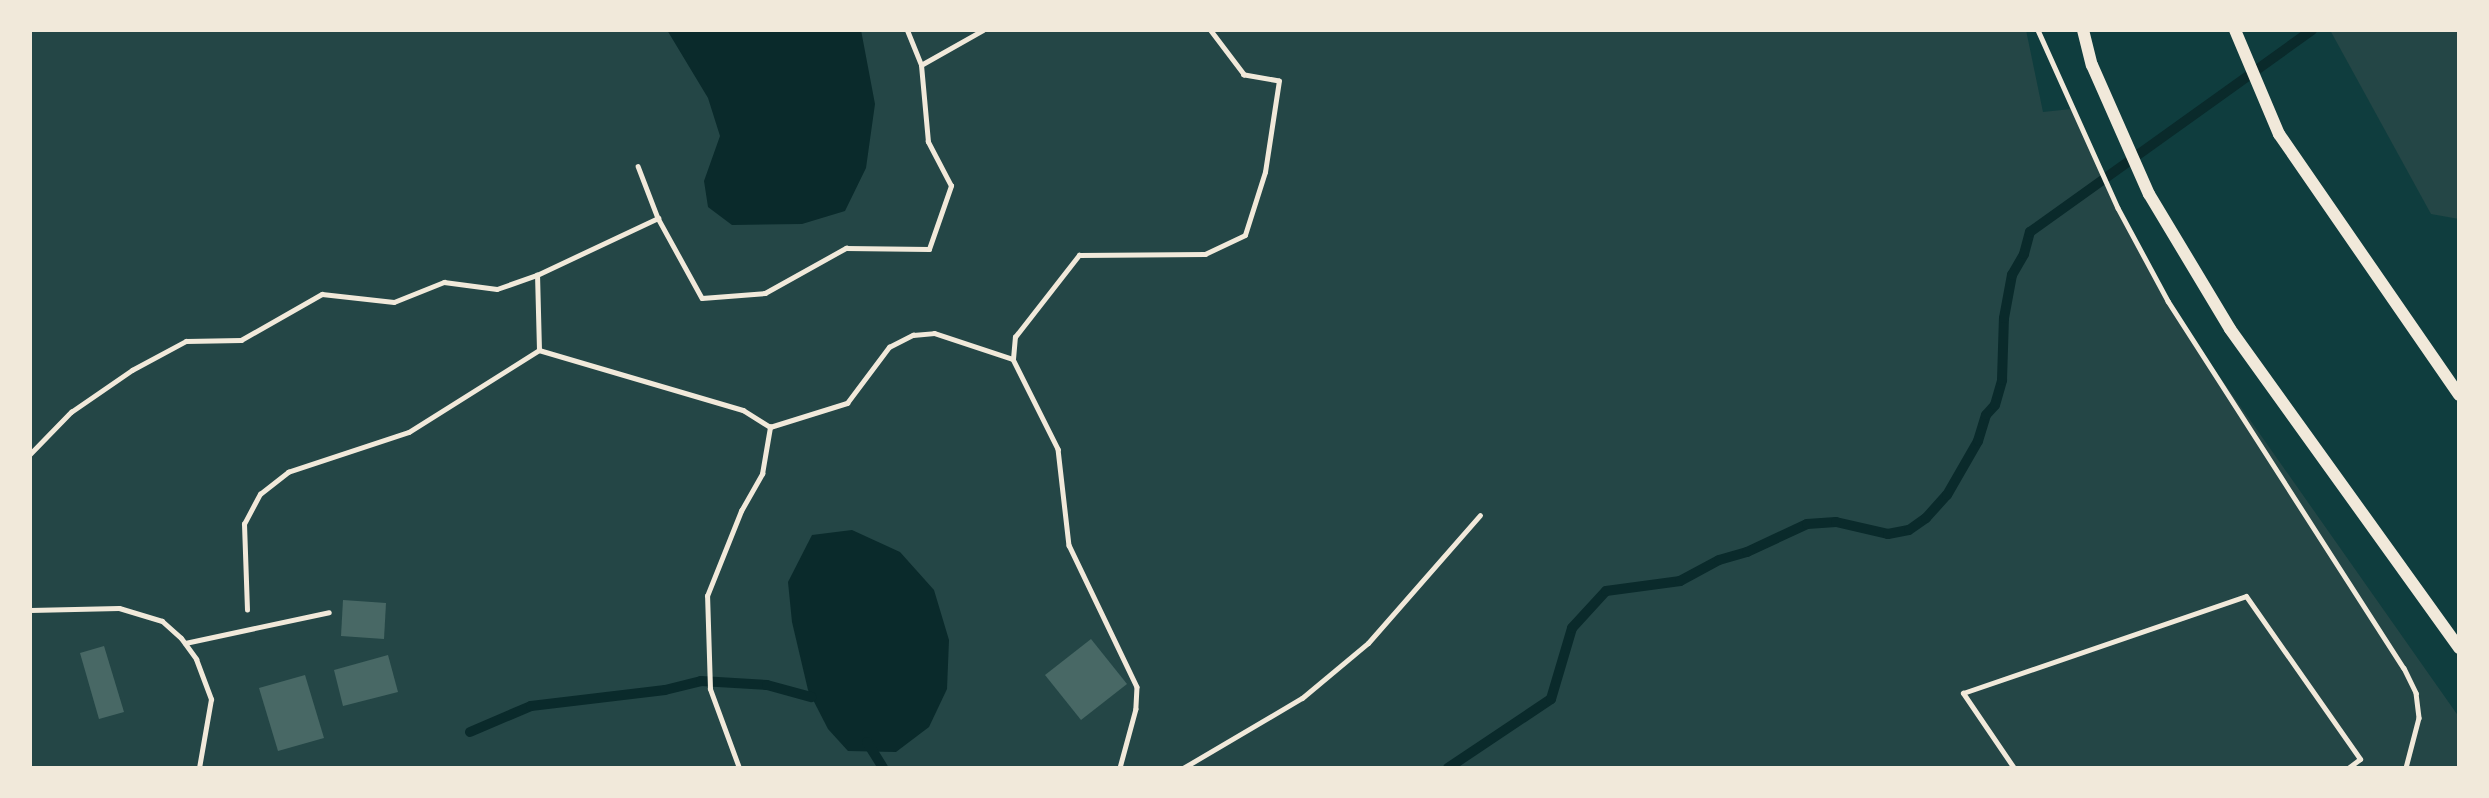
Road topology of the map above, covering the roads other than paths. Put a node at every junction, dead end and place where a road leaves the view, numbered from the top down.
1 (2083, 30) edge
2 (2235, 30) edge
3 (2459, 395) edge
4 (1480, 515) dead end
5 (30, 610) edge
6 (329, 612) dead end
7 (185, 643) junction
8 (2459, 648) edge
9 (199, 768) edge
10 (1183, 768) edge
11 (2014, 768) edge
12 (2348, 768) edge

1 - 8 street
2 - 3 street
4 - 10 lane
5 - 7 lane
6 - 7 lane
7 - 9 lane
11 - 12 lane

